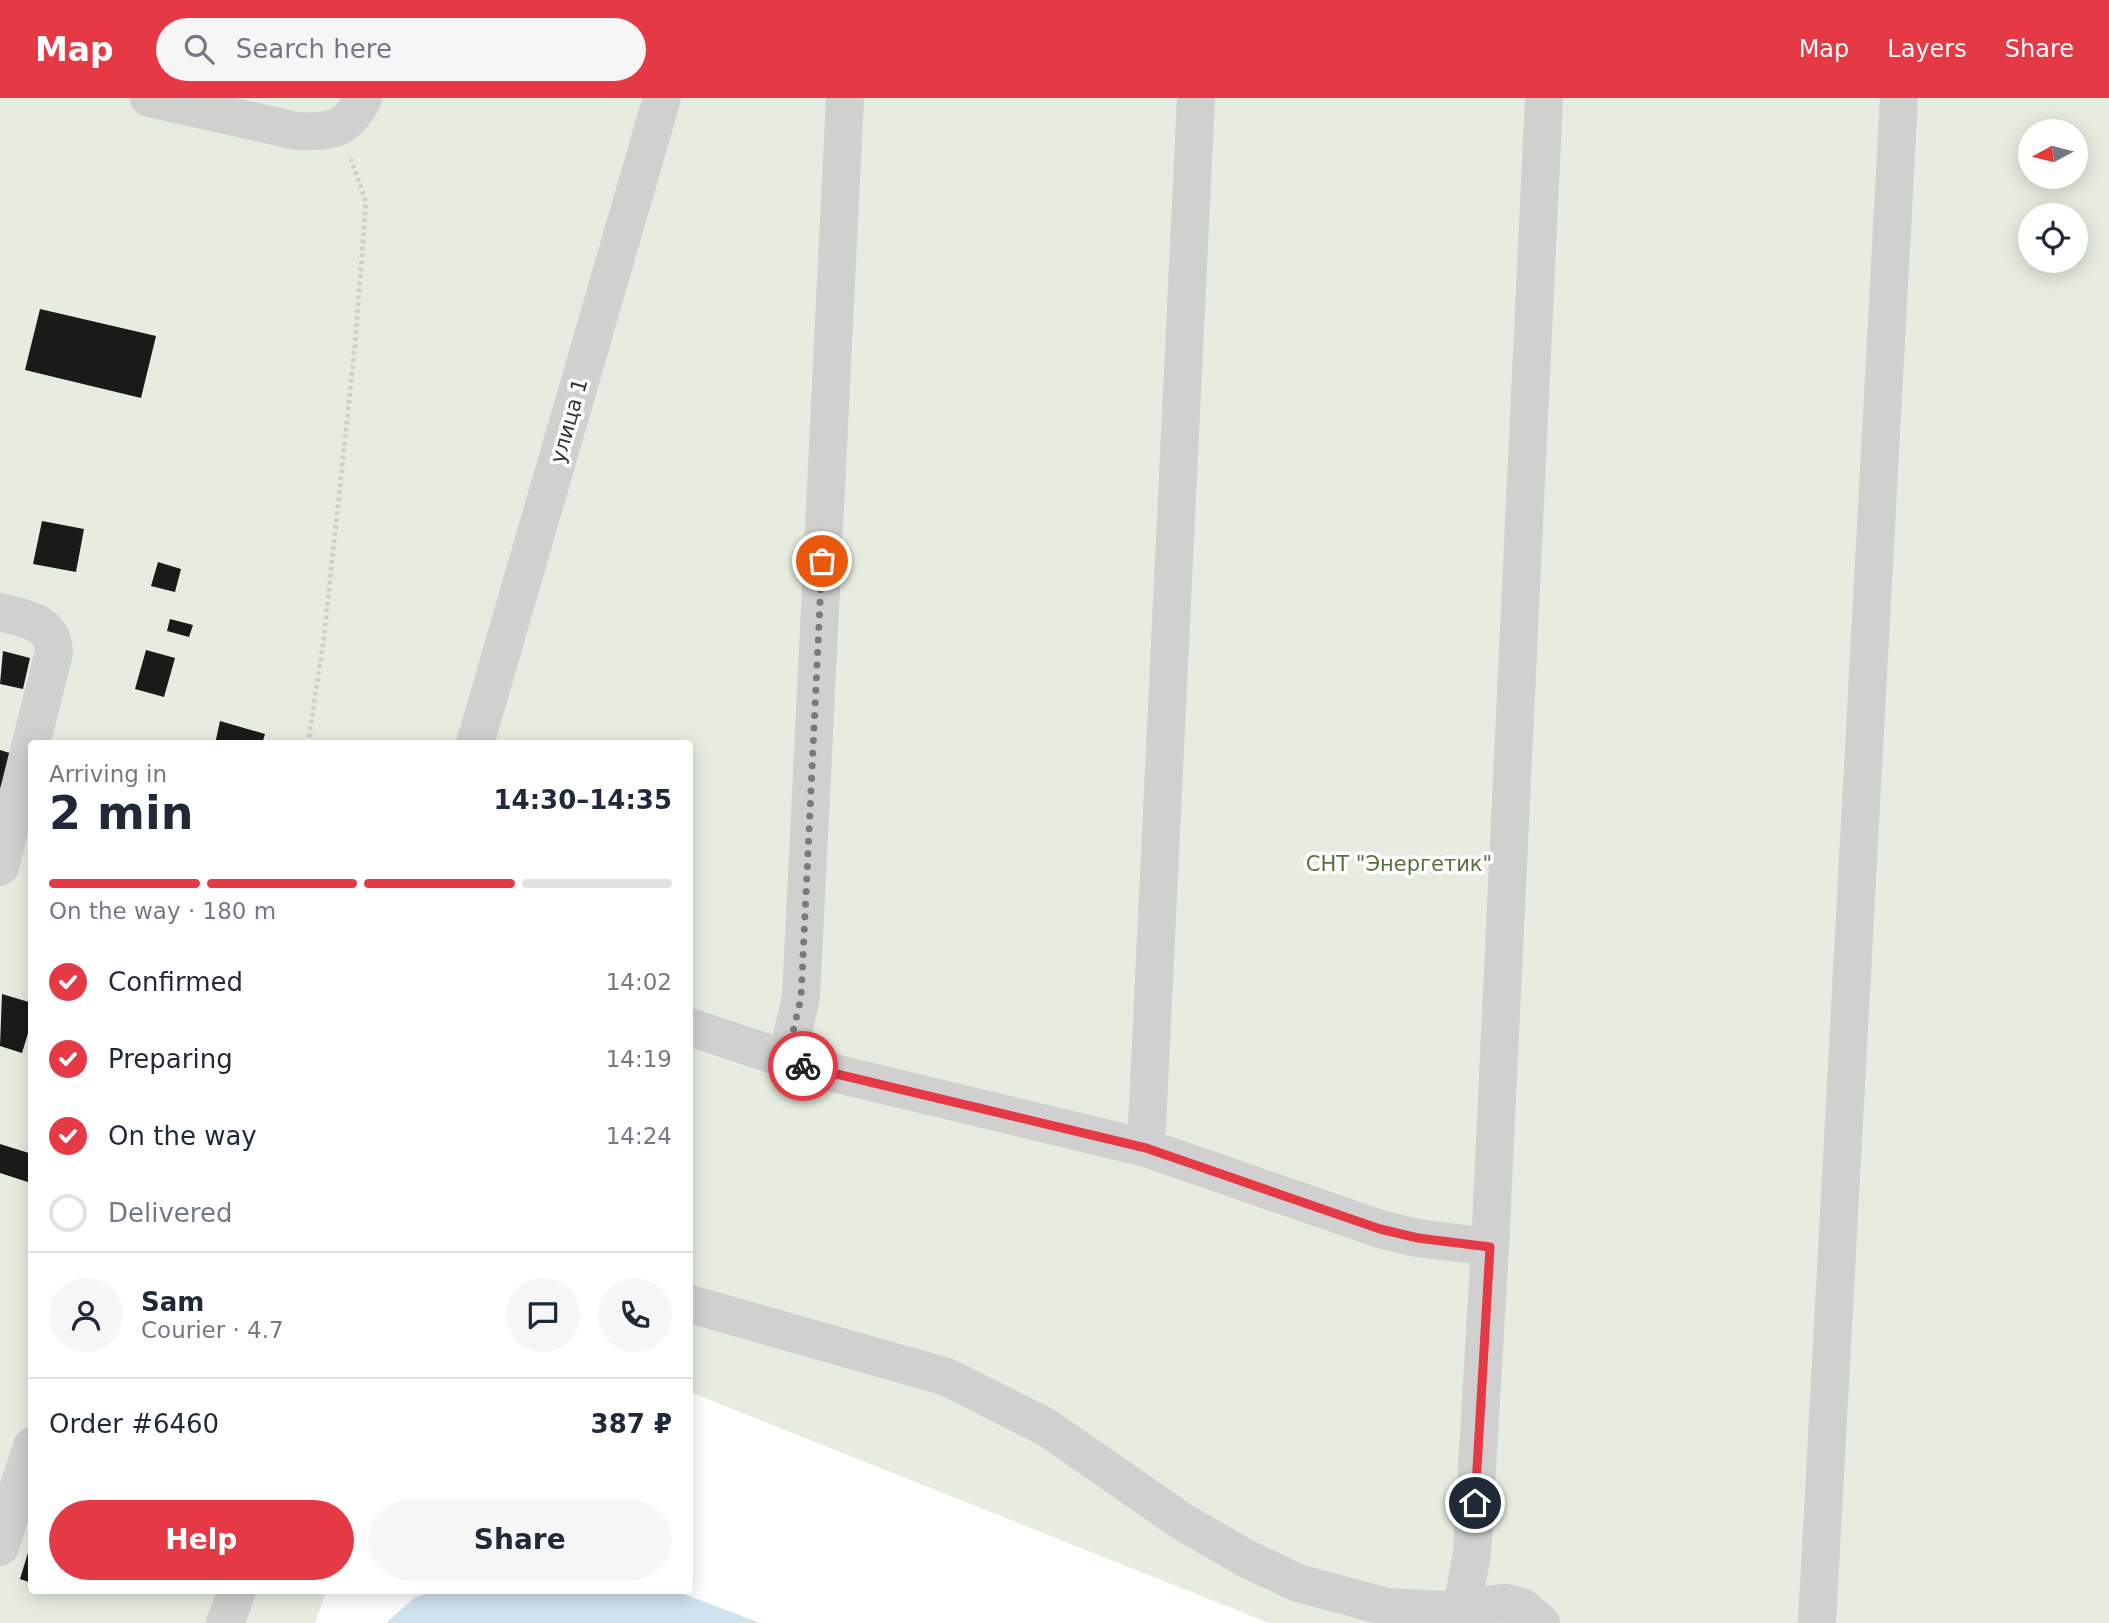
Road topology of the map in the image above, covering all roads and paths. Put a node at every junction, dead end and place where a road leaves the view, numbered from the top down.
1 (149, 98) edge
2 (662, 98) edge
3 (845, 98) edge
4 (1196, 98) edge
5 (1544, 98) edge
6 (1899, 98) edge
7 (352, 113) edge
8 (0, 612) edge
9 (30, 740) edge
10 (309, 740) edge
11 (476, 740) edge
12 (28, 750) edge
13 (0, 867) edge
14 (693, 1028) edge
15 (786, 1061) junction
16 (1146, 1148) junction
17 (1490, 1247) junction
18 (693, 1305) edge
19 (28, 1459) edge
20 (0, 1547) edge
21 (236, 1594) edge
22 (1461, 1615) edge
23 (225, 1623) edge
24 (1541, 1623) edge
25 (1817, 1623) edge

1 - 7 lane
2 - 11 lane, улица 1
3 - 15 lane
4 - 16 lane
5 - 17 lane
6 - 25 lane
7 - 10 path
8 - 9 lane
12 - 13 lane
14 - 15 lane
15 - 16 lane
16 - 17 lane
17 - 22 lane
18 - 22 lane
19 - 20 lane
21 - 23 lane
22 - 24 lane

